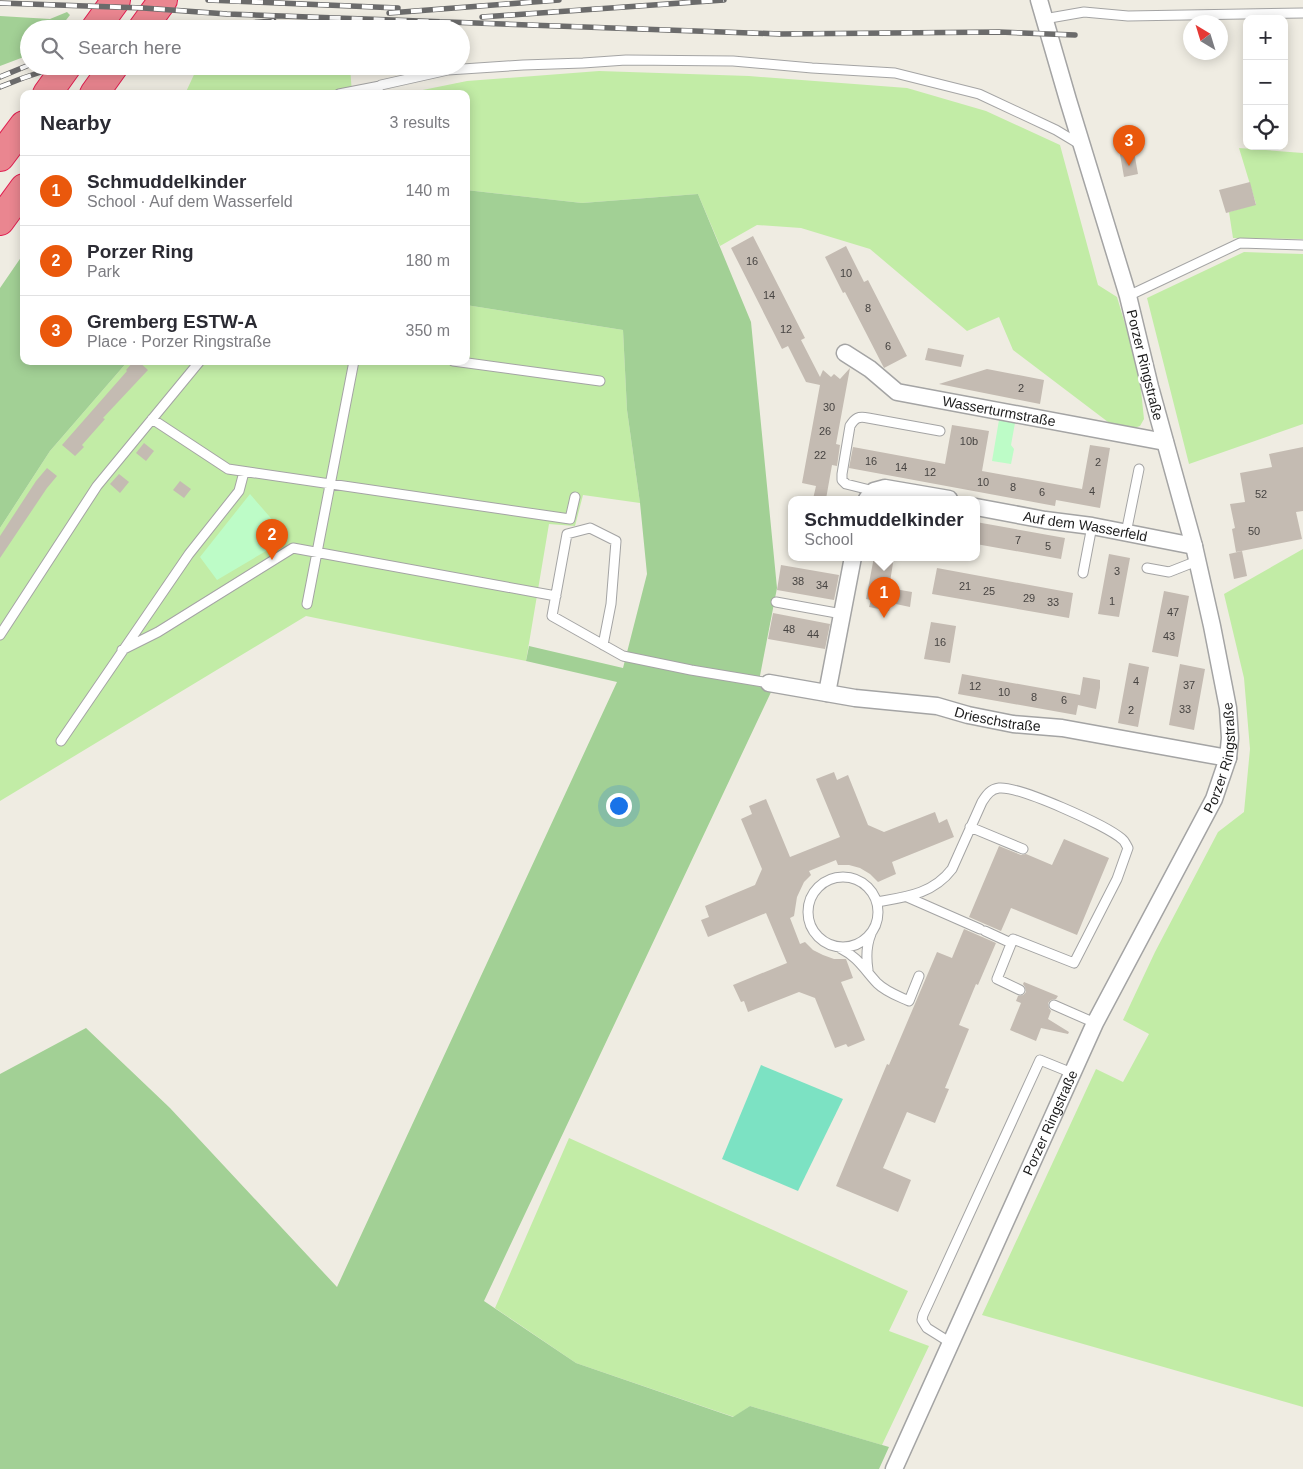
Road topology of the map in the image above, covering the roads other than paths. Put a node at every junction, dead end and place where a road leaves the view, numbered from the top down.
1 (116, 0) edge
2 (163, 0) edge
3 (1039, 0) edge
4 (1303, 12) edge
5 (1044, 19) junction
6 (102, 20) edge
7 (149, 20) edge
8 (470, 69) edge
9 (61, 75) edge
10 (108, 75) edge
11 (427, 75) edge
12 (381, 86) junction
13 (50, 90) edge
14 (97, 90) edge
15 (360, 90) edge
16 (377, 90) edge
17 (20, 130) edge
18 (1081, 145) junction
19 (0, 157) edge
20 (20, 194) edge
21 (0, 221) edge
22 (1303, 245) edge
23 (1128, 296) junction
24 (845, 352) dead end
25 (470, 363) edge
26 (197, 365) edge
27 (353, 365) edge
28 (600, 381) dead end
29 (152, 419) junction
30 (940, 432) dead end
31 (1165, 442) junction
32 (1139, 469) dead end
33 (244, 472) junction
34 (330, 485) junction
35 (871, 495) edge
36 (931, 496) edge
37 (575, 497) dead end
38 (980, 508) edge
39 (1092, 526) junction
40 (1126, 533) junction
41 (317, 552) junction
42 (1196, 553) junction
43 (852, 561) edge
44 (1147, 568) dead end
45 (1083, 573) dead end
46 (556, 596) junction
47 (776, 602) dead end
48 (307, 604) dead end
49 (842, 614) junction
50 (0, 635) edge
51 (603, 645) junction
52 (122, 650) junction
53 (769, 684) joint
54 (828, 694) junction
55 (62, 741) dead end
56 (1228, 758) junction
57 (970, 827) junction
58 (1023, 849) dead end
59 (907, 897) junction
60 (877, 902) junction
61 (873, 929) junction
62 (1011, 943) junction
63 (838, 946) junction
64 (868, 970) junction
65 (919, 976) dead end
66 (1020, 990) dead end
67 (1054, 1005) dead end
68 (1095, 1023) junction
69 (1072, 1073) junction
70 (951, 1343) junction
71 (894, 1469) edge

1 - 6 highway
2 - 7 highway
3 - 5 street, Porzer Ringstraße
4 - 5 lane
5 - 18 street, Porzer Ringstraße
8 - 18 lane
9 - 13 highway
10 - 14 highway
11 - 12 lane
12 - 15 lane
12 - 16 lane
17 - 19 highway
18 - 23 street, Porzer Ringstraße
20 - 21 highway
22 - 23 lane
23 - 31 street, Porzer Ringstraße
24 - 31 street, Wasserturmstraße
25 - 28 lane
26 - 29 lane
27 - 34 lane
29 - 33 lane
29 - 50 lane
30 - 35 lane
31 - 42 street, Porzer Ringstraße
32 - 40 lane
33 - 34 lane
33 - 52 lane
34 - 37 lane
34 - 41 lane
35 - 36 street
38 - 39 street, Auf dem Wasserfeld
39 - 40 street, Auf dem Wasserfeld
39 - 45 lane
40 - 42 street, Auf dem Wasserfeld
41 - 46 lane
41 - 48 lane
41 - 52 lane
42 - 44 lane
42 - 56 street, Porzer Ringstraße
43 - 49 street
46 - 51 lane
46 - 51 lane
47 - 49 lane
49 - 54 street
51 - 53 lane
52 - 55 lane
53 - 54 street, Drieschstraße
54 - 56 street, Drieschstraße
56 - 68 street, Porzer Ringstraße
57 - 58 lane
57 - 59 lane
57 - 62 lane
59 - 60 lane
59 - 62 lane
60 - 61 lane
60 - 63 lane
61 - 63 lane
61 - 64 lane
62 - 66 lane
63 - 64 lane
64 - 65 lane
67 - 68 lane
68 - 69 street, Porzer Ringstraße
69 - 70 street, Porzer Ringstraße
69 - 70 lane
70 - 71 street, Porzer Ringstraße

